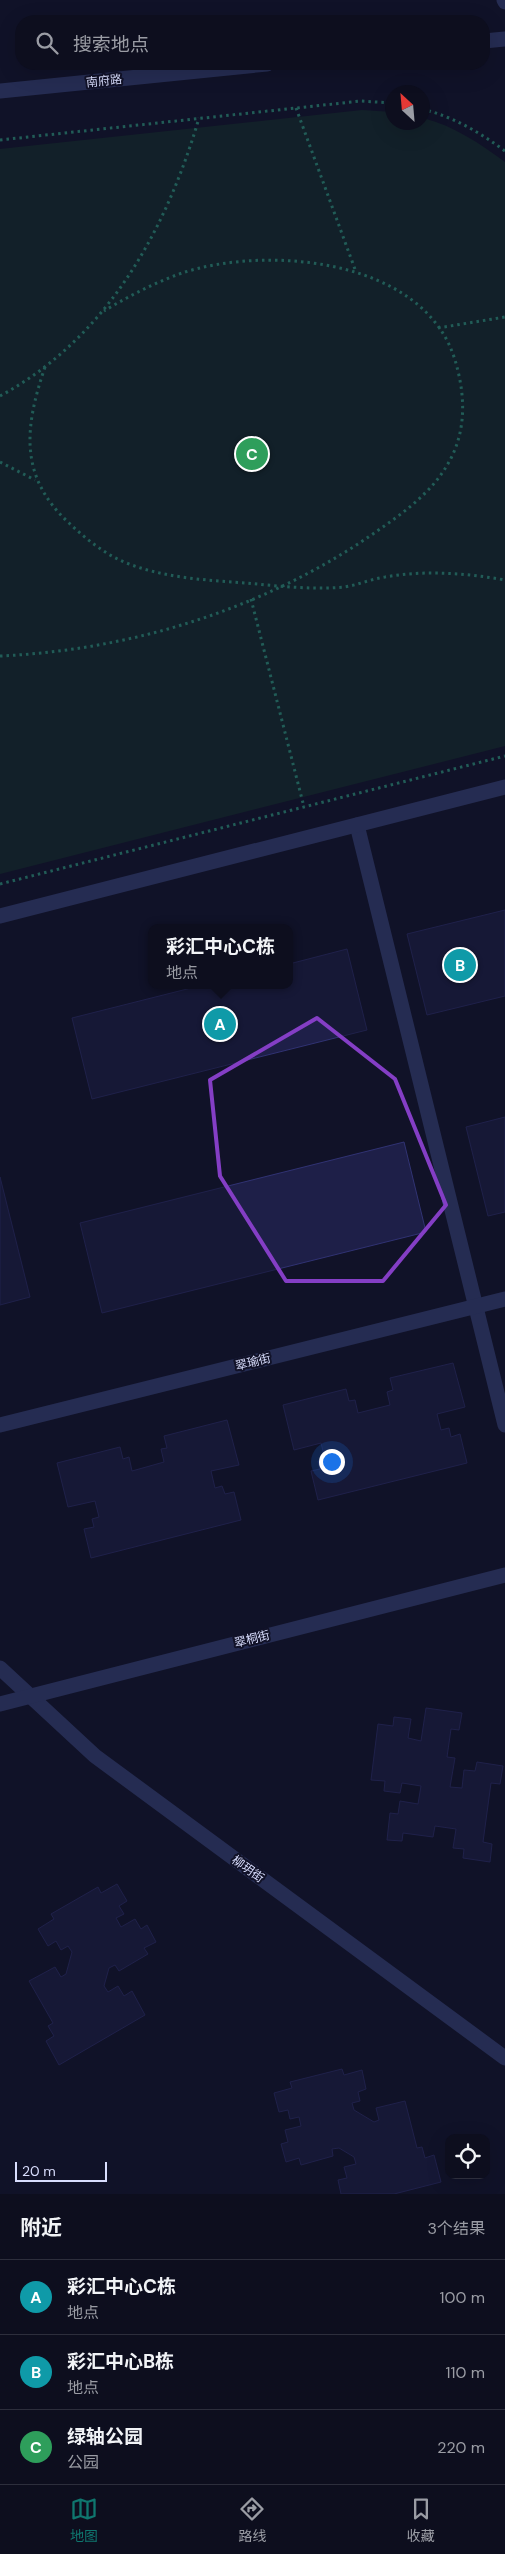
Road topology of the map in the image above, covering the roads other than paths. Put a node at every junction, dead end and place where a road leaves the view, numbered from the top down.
1 (505, 39) edge
2 (490, 40) edge
3 (208, 70) edge
4 (0, 91) edge
5 (505, 787) edge
6 (356, 825) junction
7 (0, 916) edge
8 (505, 1299) edge
9 (476, 1306) junction
10 (0, 1425) edge
11 (505, 1425) edge
12 (505, 1575) edge
13 (0, 1668) edge
14 (29, 1696) junction
15 (0, 1704) edge
16 (505, 2058) edge

1 - 2 street
3 - 4 street, 南府路
5 - 6 street
6 - 7 street
6 - 9 street
8 - 9 street, 翠瑜街
9 - 10 street, 翠瑜街
9 - 11 street
12 - 14 street, 翠桐街
13 - 14 street, 柳玥街
14 - 15 street, 翠桐街
14 - 16 street, 柳玥街

